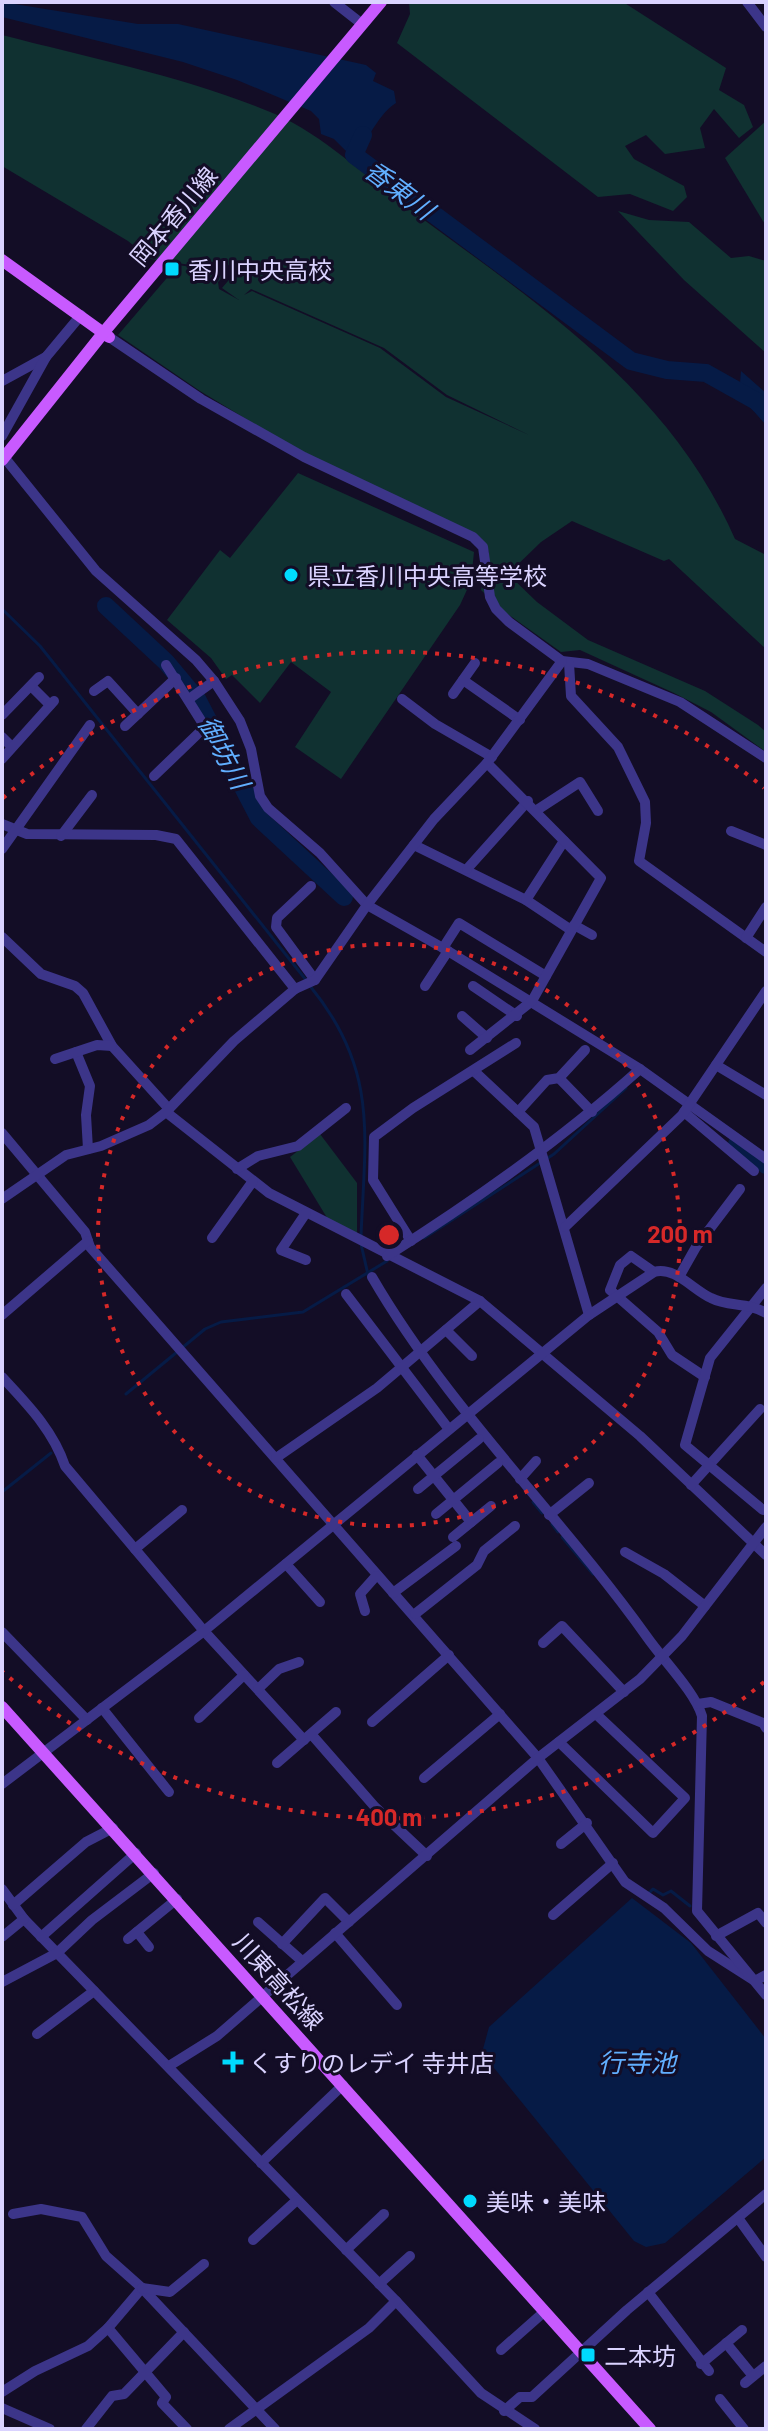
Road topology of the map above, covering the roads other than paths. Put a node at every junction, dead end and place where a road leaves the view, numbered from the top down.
1 (334, 2) edge
2 (381, 2) edge
3 (747, 2) edge
4 (362, 24) junction
5 (766, 27) edge
6 (2, 260) edge
7 (81, 315) junction
8 (106, 334) junction
9 (46, 357) junction
10 (2, 381) edge
11 (2, 436) edge
12 (3, 459) edge
13 (566, 662) junction
14 (475, 663) dead end
15 (166, 665) dead end
16 (176, 678) junction
17 (463, 680) junction
18 (214, 681) junction
19 (94, 691) dead end
20 (453, 694) dead end
21 (189, 699) junction
22 (402, 699) dead end
23 (138, 714) junction
24 (2, 715) edge
25 (520, 720) junction
26 (90, 725) dead end
27 (125, 726) dead end
28 (2, 737) edge
29 (12, 747) junction
30 (766, 758) edge
31 (2, 759) edge
32 (489, 760) junction
33 (154, 776) dead end
34 (92, 795) dead end
35 (528, 801) junction
36 (537, 810) junction
37 (598, 811) dead end
38 (2, 824) edge
39 (13, 830) junction
40 (731, 831) dead end
41 (61, 836) junction
42 (564, 841) junction
43 (414, 845) junction
44 (766, 845) edge
45 (2, 849) edge
46 (467, 869) junction
47 (311, 886) dead end
48 (526, 900) junction
49 (367, 905) junction
50 (766, 907) edge
51 (573, 928) junction
52 (592, 935) dead end
53 (2, 937) edge
54 (746, 938) junction
55 (446, 949) junction
56 (766, 952) edge
57 (546, 976) junction
58 (315, 980) junction
59 (425, 986) dead end
60 (473, 986) dead end
61 (295, 989) junction
62 (766, 991) edge
63 (532, 1001) junction
64 (462, 1016) dead end
65 (517, 1016) junction
66 (487, 1038) junction
67 (516, 1043) dead end
68 (112, 1046) junction
69 (470, 1050) dead end
70 (585, 1050) dead end
71 (76, 1052) junction
72 (55, 1059) dead end
73 (716, 1065) junction
74 (640, 1069) junction
75 (474, 1071) junction
76 (559, 1078) junction
77 (766, 1095) edge
78 (346, 1108) dead end
79 (687, 1108) junction
80 (168, 1110) junction
81 (518, 1112) junction
82 (592, 1112) junction
83 (2, 1133) edge
84 (88, 1149) junction
85 (543, 1151) junction
86 (766, 1159) edge
87 (237, 1169) junction
88 (754, 1171) dead end
89 (40, 1175) junction
90 (253, 1181) junction
91 (740, 1189) dead end
92 (2, 1199) edge
93 (306, 1213) junction
94 (565, 1227) junction
95 (212, 1238) dead end
96 (88, 1241) junction
97 (411, 1241) junction
98 (387, 1256) junction
99 (306, 1260) dead end
100 (654, 1272) junction
101 (372, 1277) dead end
102 (679, 1277) junction
103 (766, 1288) edge
104 (346, 1294) dead end
105 (616, 1297) junction
106 (480, 1301) junction
107 (753, 1305) junction
108 (766, 1313) edge
109 (2, 1315) edge
110 (589, 1315) junction
111 (446, 1330) junction
112 (422, 1352) junction
113 (543, 1352) junction
114 (472, 1356) dead end
115 (402, 1369) junction
116 (2, 1377) edge
117 (705, 1377) junction
118 (760, 1409) dead end
119 (467, 1413) junction
120 (448, 1428) junction
121 (479, 1439) dead end
122 (417, 1455) junction
123 (276, 1458) junction
124 (536, 1461) dead end
125 (498, 1463) dead end
126 (710, 1466) junction
127 (434, 1476) junction
128 (520, 1479) junction
129 (589, 1483) dead end
130 (691, 1485) junction
131 (418, 1489) dead end
132 (453, 1499) junction
133 (491, 1506) dead end
134 (182, 1510) dead end
135 (763, 1510) dead end
136 (436, 1514) dead end
137 (549, 1515) junction
138 (471, 1522) junction
139 (333, 1524) junction
140 (515, 1526) dead end
141 (766, 1527) edge
142 (751, 1543) junction
143 (135, 1549) junction
144 (625, 1552) dead end
145 (766, 1555) edge
146 (286, 1564) junction
147 (376, 1576) junction
148 (393, 1593) junction
149 (320, 1602) dead end
150 (705, 1606) junction
151 (365, 1611) dead end
152 (415, 1614) junction
153 (204, 1631) junction
154 (2, 1632) edge
155 (543, 1643) dead end
156 (449, 1655) junction
157 (662, 1658) junction
158 (299, 1662) dead end
159 (244, 1675) junction
160 (258, 1689) junction
161 (624, 1692) junction
162 (698, 1704) junction
163 (2, 1707) edge
164 (102, 1708) junction
165 (336, 1712) dead end
166 (500, 1714) junction
167 (596, 1714) junction
168 (199, 1718) dead end
169 (87, 1720) junction
170 (372, 1722) dead end
171 (766, 1728) edge
172 (308, 1737) junction
173 (559, 1742) junction
174 (43, 1753) junction
175 (538, 1758) junction
176 (277, 1763) dead end
177 (424, 1778) dead end
178 (2, 1784) edge
179 (169, 1792) dead end
180 (587, 1823) junction
181 (113, 1828) junction
182 (561, 1844) dead end
183 (136, 1853) junction
184 (427, 1856) junction
185 (613, 1863) junction
186 (154, 1873) junction
187 (2, 1889) edge
188 (177, 1899) junction
189 (13, 1905) junction
190 (553, 1915) dead end
191 (24, 1919) junction
192 (258, 1922) dead end
193 (349, 1922) junction
194 (766, 1923) edge
195 (335, 1933) junction
196 (716, 1936) junction
197 (2, 1937) edge
198 (41, 1937) junction
199 (282, 1944) junction
200 (149, 1947) dead end
201 (57, 1953) junction
202 (302, 1961) junction
203 (766, 1975) edge
204 (755, 1981) junction
205 (2, 1982) edge
206 (94, 1991) junction
207 (263, 1995) junction
208 (766, 1995) edge
209 (397, 2005) dead end
210 (37, 2034) dead end
211 (169, 2066) junction
212 (343, 2085) junction
213 (261, 2163) junction
214 (766, 2194) edge
215 (297, 2200) junction
216 (13, 2214) dead end
217 (384, 2214) dead end
218 (738, 2218) junction
219 (253, 2240) dead end
220 (346, 2250) junction
221 (410, 2256) dead end
222 (766, 2257) edge
223 (204, 2264) dead end
224 (379, 2284) junction
225 (142, 2288) junction
226 (648, 2292) junction
227 (396, 2301) junction
228 (544, 2312) junction
229 (108, 2328) junction
230 (742, 2330) dead end
231 (184, 2332) junction
232 (726, 2343) junction
233 (501, 2350) dead end
234 (580, 2354) junction
235 (766, 2366) edge
236 (146, 2374) junction
237 (2, 2392) edge
238 (720, 2399) dead end
239 (2, 2408) edge
240 (256, 2408) junction
241 (504, 2411) junction
242 (737, 2427) edge
243 (50, 2429) edge
244 (86, 2429) edge
245 (187, 2429) edge
246 (229, 2429) edge
247 (275, 2429) edge
248 (535, 2429) edge
249 (650, 2429) edge

1 - 4 street
2 - 4 main road, 岡本香川線
3 - 5 street
4 - 8 main road, 岡本香川線
6 - 7 main road
7 - 8 main road
7 - 9 street
8 - 12 main road, 岡本香川線
8 - 13 street
9 - 10 street
9 - 11 street
12 - 18 street
13 - 25 street
13 - 30 street
13 - 54 street
14 - 17 street
15 - 16 street
16 - 21 street
16 - 23 street
17 - 20 street
17 - 25 street
18 - 21 street
18 - 49 street
19 - 23 street
21 - 33 street
22 - 32 street
23 - 27 street
24 - 29 street
25 - 32 street
26 - 39 street
28 - 29 street
29 - 31 street
32 - 35 street
32 - 43 street
34 - 41 street
35 - 36 street
35 - 46 street
36 - 37 street
36 - 42 street
38 - 39 street
39 - 41 street
39 - 45 street
40 - 44 street
41 - 61 street
42 - 48 street
42 - 51 street
43 - 46 street
43 - 49 street
46 - 48 street
47 - 58 street
48 - 51 street
49 - 55 street
49 - 58 street
50 - 54 street
51 - 52 street
51 - 57 street
53 - 68 street
54 - 56 street
55 - 57 street
55 - 59 street
55 - 63 street
57 - 63 street
58 - 61 street
60 - 65 street
61 - 80 street
62 - 73 street
63 - 65 street
63 - 74 street
64 - 66 street
65 - 66 street
66 - 69 street
67 - 75 street
68 - 71 street
68 - 80 street
70 - 76 street
71 - 72 street
71 - 84 street
73 - 77 street
73 - 79 street
74 - 79 street
74 - 82 street
75 - 81 street
75 - 97 street
76 - 81 street
76 - 82 street
78 - 87 street
79 - 86 street
79 - 88 street
79 - 94 street
80 - 84 street
80 - 87 street
81 - 85 street
82 - 85 street
83 - 89 street
84 - 89 street
85 - 94 street
85 - 97 street
87 - 90 street
89 - 92 street
89 - 96 street
90 - 93 street
90 - 95 street
91 - 102 street
93 - 98 street
93 - 99 street
94 - 110 street
96 - 109 street
96 - 123 street
97 - 98 street
98 - 106 street
100 - 102 street
100 - 105 street
100 - 105 street
101 - 112 street
102 - 107 street
103 - 107 street
104 - 115 street
105 - 110 street
105 - 117 street
106 - 111 street
106 - 113 street
107 - 108 street
107 - 117 street
110 - 113 street
111 - 112 street
111 - 114 street
112 - 115 street
112 - 119 street
113 - 119 street
113 - 130 street
115 - 120 street
115 - 123 street
116 - 143 street
117 - 126 street
118 - 126 street
119 - 120 street
119 - 128 street
120 - 122 street
121 - 127 street
122 - 127 street
122 - 139 street
123 - 139 street
124 - 128 street
125 - 132 street
126 - 130 street
126 - 135 street
127 - 131 street
127 - 132 street
128 - 137 street
129 - 137 street
130 - 142 street
132 - 136 street
132 - 138 street
133 - 138 street
134 - 143 street
137 - 157 street
138 - 148 street
139 - 146 street
139 - 147 street
140 - 152 street
141 - 142 street
142 - 145 street
142 - 150 street
143 - 153 street
144 - 150 street
146 - 149 street
146 - 153 street
147 - 148 street
147 - 151 street
148 - 152 street
150 - 157 street
152 - 156 street
153 - 159 street
153 - 164 street
154 - 169 street
155 - 161 street
156 - 166 street
156 - 170 street
157 - 161 street
157 - 162 street
158 - 160 street
159 - 160 street
159 - 168 street
160 - 172 street
161 - 167 street
162 - 171 street
162 - 196 street
163 - 174 main road, 川東高松線
164 - 169 street
164 - 179 street
165 - 172 street
166 - 175 street
166 - 177 street
167 - 173 street
167 - 173 street
169 - 174 street
172 - 176 street
172 - 184 street
173 - 175 street
174 - 178 street
174 - 181 main road, 川東高松線
175 - 180 street
175 - 184 street
180 - 182 street
180 - 185 street
181 - 183 main road, 川東高松線
181 - 189 street
183 - 186 main road, 川東高松線
183 - 198 street
184 - 193 street
185 - 190 street
185 - 204 street
186 - 188 main road, 川東高松線
186 - 201 street
187 - 189 street
188 - 200 street
188 - 207 main road, 川東高松線
189 - 191 street
191 - 197 street
191 - 198 street
192 - 199 street
193 - 195 street
193 - 199 street
194 - 196 street
195 - 202 street
195 - 209 street
196 - 204 street
198 - 201 street
199 - 202 street
201 - 205 street
201 - 206 street
202 - 207 street
203 - 204 street
204 - 208 street
206 - 210 street
206 - 211 street
207 - 211 street
207 - 212 main road, 川東高松線
211 - 213 street
212 - 213 street
212 - 228 main road, 川東高松線
213 - 215 street
214 - 218 street
215 - 219 street
215 - 220 street
216 - 225 street
217 - 220 street
218 - 222 street
218 - 226 street
220 - 224 street
221 - 224 street
223 - 225 street
224 - 227 street
225 - 229 street
225 - 231 street
226 - 232 street
226 - 234 street
227 - 240 street
227 - 241 street
228 - 233 street
228 - 234 main road, 川東高松線
229 - 236 street
229 - 237 street
230 - 232 street
231 - 236 street
231 - 240 street
232 - 235 street
234 - 241 street
234 - 249 main road, 川東高松線
236 - 244 street
236 - 245 street
238 - 242 street
239 - 243 street
240 - 246 street
240 - 247 street
241 - 248 street

